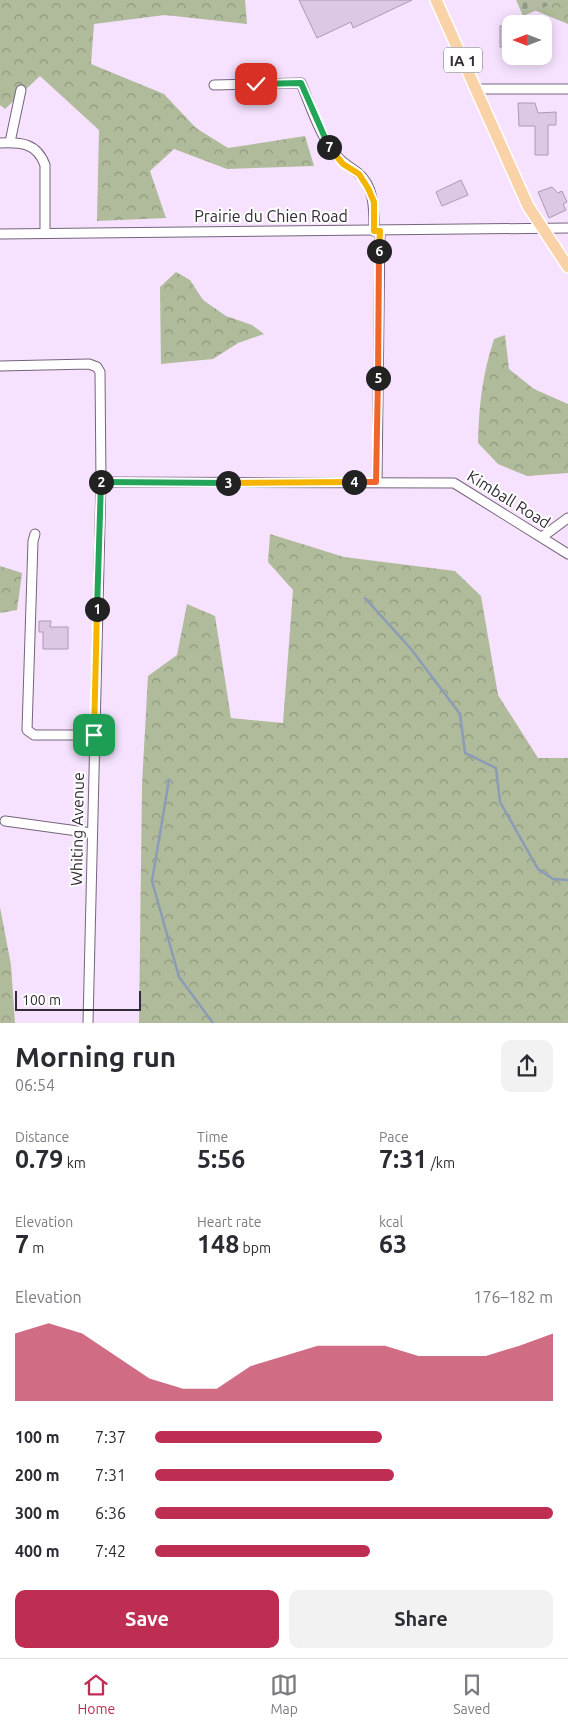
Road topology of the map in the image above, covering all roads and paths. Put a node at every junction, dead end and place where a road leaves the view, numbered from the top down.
1 (436, 0) edge
2 (214, 85) dead end
3 (475, 89) junction
4 (568, 89) edge
5 (21, 90) dead end
6 (0, 142) edge
7 (10, 142) junction
8 (542, 228) junction
9 (568, 228) edge
10 (377, 231) junction
11 (45, 233) junction
12 (0, 234) edge
13 (568, 267) edge
14 (0, 366) edge
15 (101, 482) junction
16 (376, 482) junction
17 (568, 518) edge
18 (35, 534) dead end
19 (542, 537) junction
20 (568, 554) edge
21 (94, 735) junction
22 (5, 821) dead end
23 (92, 833) junction
24 (88, 1023) edge

1 - 3 main road, IA 1
2 - 10 street
3 - 4 street
3 - 8 main road, IA 1
5 - 7 street
6 - 7 street
7 - 11 street
8 - 9 street, Prairie du Chien Road
8 - 10 street, Prairie du Chien Road
8 - 13 main road, IA 1
10 - 11 street, Prairie du Chien Road
10 - 16 street
11 - 12 street, Prairie du Chien Road
14 - 15 street, Whiting Avenue
15 - 16 street, Kimball Road
15 - 21 street, Whiting Avenue
16 - 19 street, Kimball Road
17 - 19 street
18 - 21 street
19 - 20 street, Kimball Road
21 - 23 street, Whiting Avenue
22 - 23 street
23 - 24 street, Whiting Avenue

